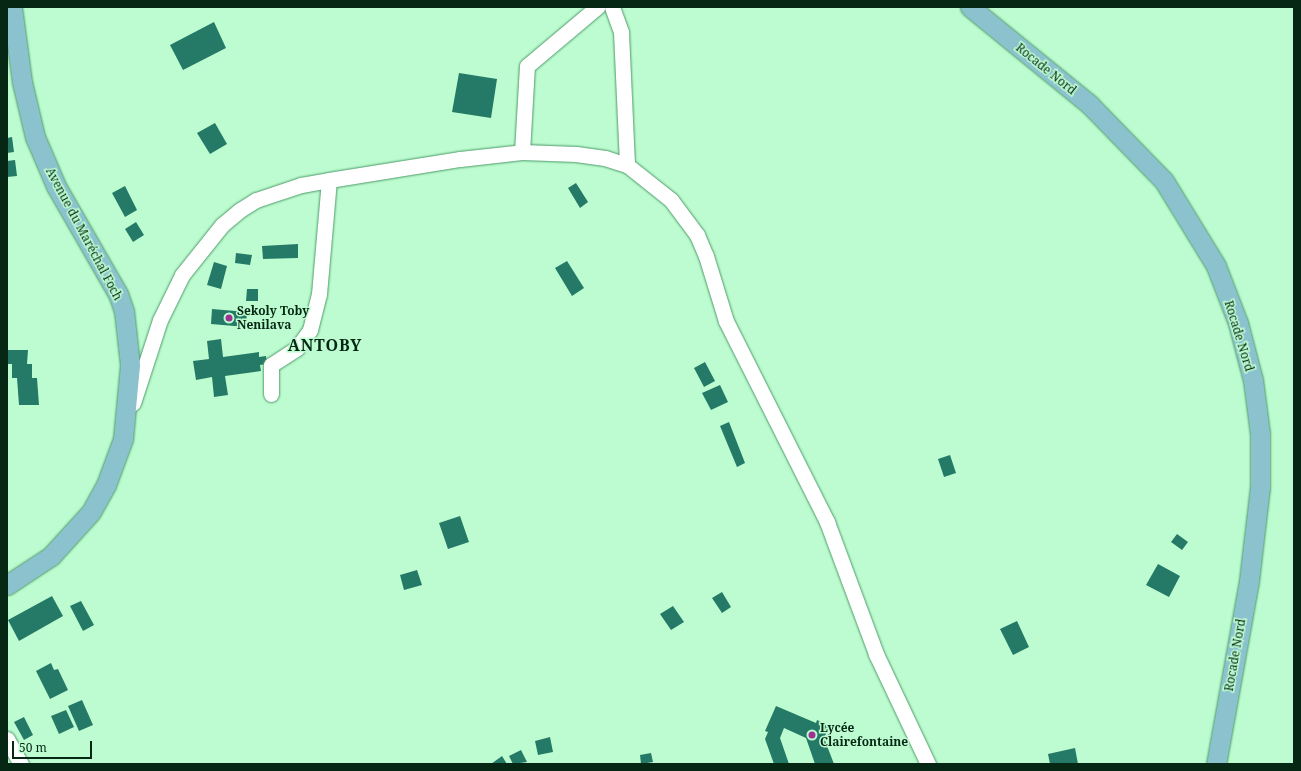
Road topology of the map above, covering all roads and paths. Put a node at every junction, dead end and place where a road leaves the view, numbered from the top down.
1 (12, 7) edge
2 (597, 7) edge
3 (612, 7) edge
4 (970, 7) edge
5 (522, 152) junction
6 (627, 165) junction
7 (329, 180) junction
8 (271, 394) dead end
9 (123, 439) junction
10 (7, 585) edge
11 (7, 739) edge
12 (20, 764) edge
13 (928, 764) edge
14 (1216, 764) edge

1 - 9 main road, Avenue du Maréchal Foch
2 - 5 street
3 - 6 street
4 - 14 main road, Rocade Nord
5 - 6 street
5 - 7 street
6 - 13 street
7 - 8 street
7 - 9 street
9 - 10 main road, Avenue du Maréchal Foch
11 - 12 street

